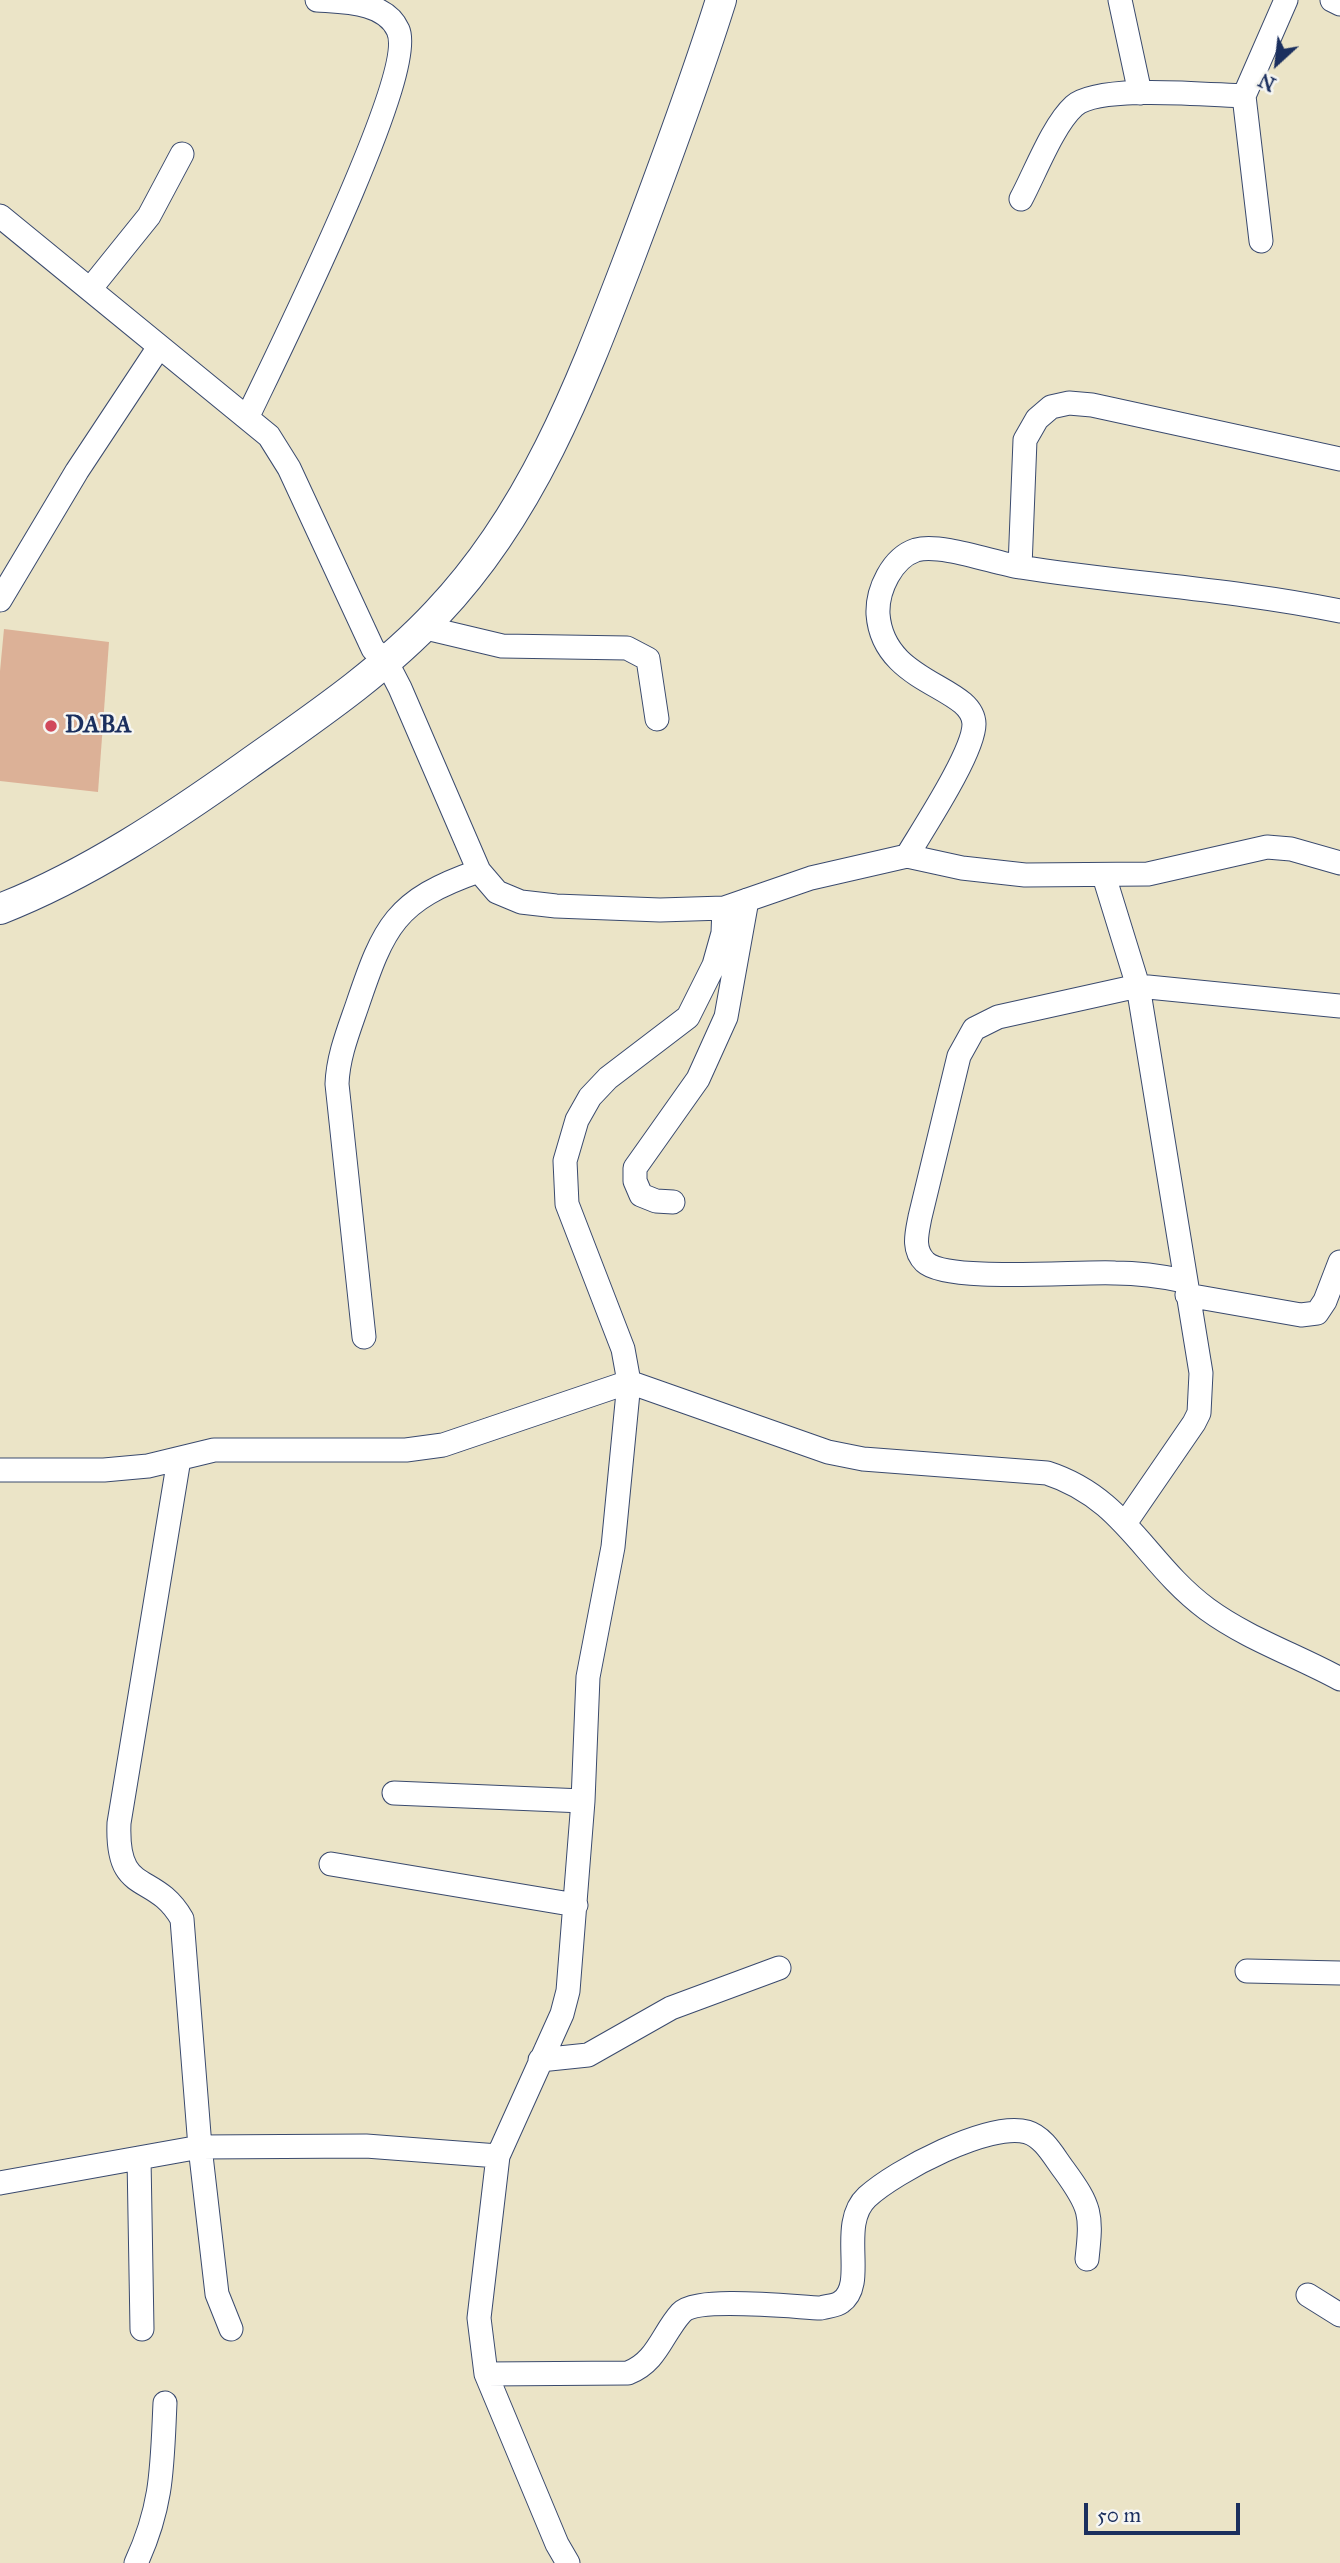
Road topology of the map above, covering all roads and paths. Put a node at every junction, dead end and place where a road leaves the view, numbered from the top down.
1 (317, 0) edge
2 (721, 0) edge
3 (1120, 0) edge
4 (1286, 0) edge
5 (1332, 0) edge
6 (1340, 4) edge
7 (1140, 93) junction
8 (1244, 96) junction
9 (182, 154) dead end
10 (1021, 200) dead end
11 (0, 216) edge
12 (1261, 240) dead end
13 (91, 288) junction
14 (159, 347) junction
15 (248, 416) junction
16 (1340, 459) edge
17 (1020, 567) junction
18 (5, 591) edge
19 (1340, 611) edge
20 (422, 627) junction
21 (386, 661) junction
22 (657, 719) dead end
23 (907, 856) junction
24 (1340, 863) edge
25 (479, 871) junction
26 (1104, 876) junction
27 (747, 900) junction
28 (724, 908) junction
29 (0, 909) edge
30 (1138, 986) junction
31 (1340, 1006) edge
32 (673, 1202) dead end
33 (1340, 1262) edge
34 (1186, 1288) junction
35 (364, 1337) dead end
36 (629, 1382) junction
37 (179, 1459) junction
38 (0, 1470) edge
39 (1126, 1522) junction
40 (1340, 1678) edge
41 (394, 1793) dead end
42 (583, 1801) junction
43 (331, 1864) dead end
44 (576, 1905) junction
45 (779, 1968) dead end
46 (1247, 1971) dead end
47 (1340, 1973) edge
48 (540, 2060) junction
49 (200, 2147) junction
50 (498, 2156) junction
51 (139, 2158) junction
52 (0, 2183) edge
53 (1087, 2259) dead end
54 (1308, 2295) dead end
55 (1340, 2315) edge
56 (142, 2329) dead end
57 (231, 2329) dead end
58 (486, 2374) junction
59 (165, 2403) dead end
60 (136, 2563) edge
61 (568, 2563) edge

1 - 15 street
2 - 20 main road
3 - 7 street
4 - 8 street
5 - 6 street
7 - 8 street
7 - 10 street
8 - 12 street
9 - 13 street
11 - 13 street
13 - 14 street
14 - 15 street
14 - 18 street
15 - 21 street
16 - 17 street
17 - 19 street
17 - 23 street
20 - 21 main road
20 - 22 street
21 - 25 street
21 - 29 main road
23 - 26 street
23 - 27 street
24 - 26 street
25 - 28 street
25 - 35 street
26 - 30 street
27 - 28 street
27 - 32 street
28 - 36 street
30 - 31 street
30 - 34 street
30 - 34 street
33 - 34 street
34 - 39 street
36 - 37 street
36 - 39 street
36 - 42 street
37 - 38 street
37 - 49 street
39 - 40 street
41 - 42 street
42 - 44 street
43 - 44 street
44 - 48 street
45 - 48 street
46 - 47 street
48 - 50 street
49 - 50 street
49 - 51 street
49 - 57 street
50 - 58 street
51 - 52 street
51 - 56 street
53 - 58 street
54 - 55 street
58 - 61 street
59 - 60 street

